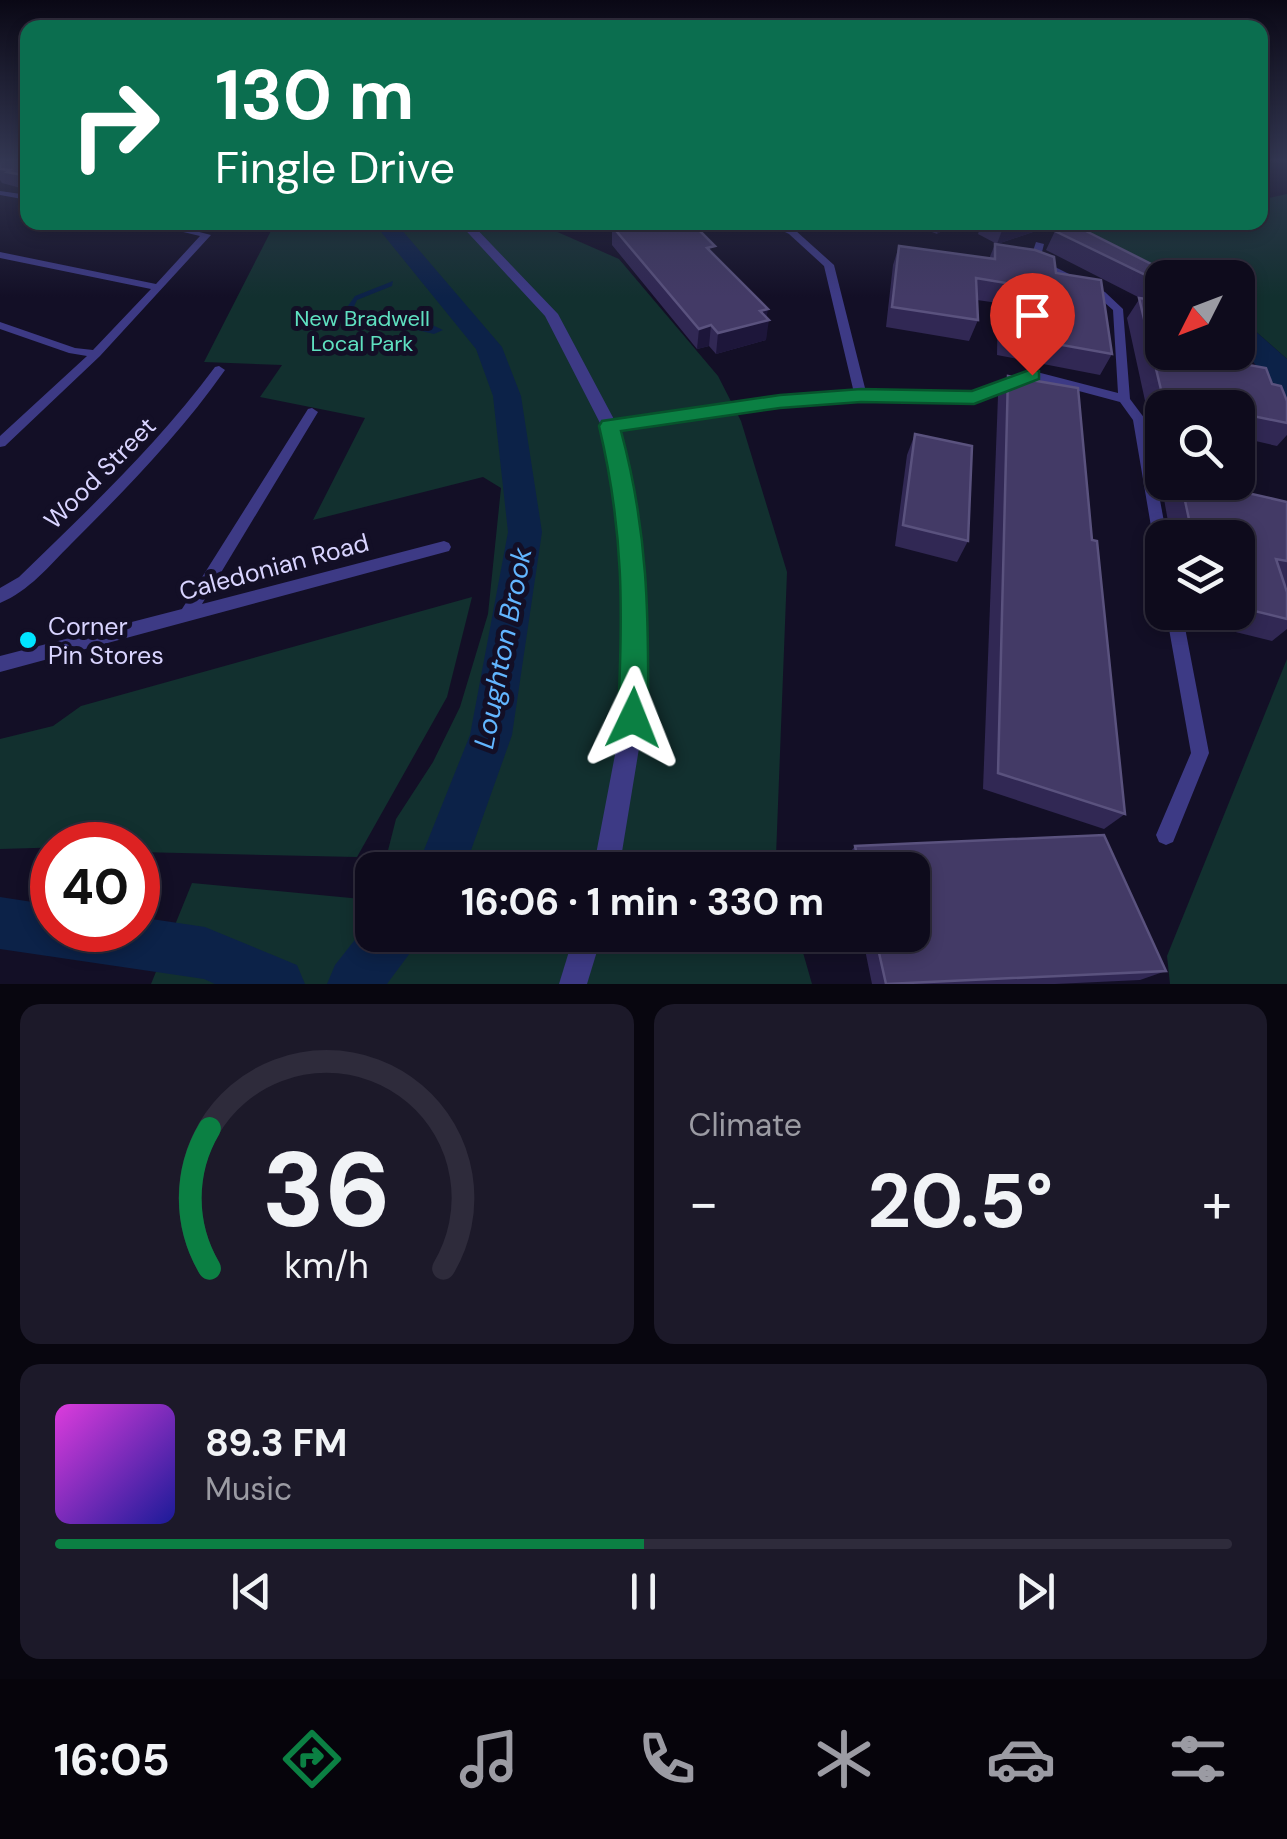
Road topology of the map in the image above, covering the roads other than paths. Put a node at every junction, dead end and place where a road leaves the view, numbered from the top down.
1 (182, 230) edge
2 (468, 230) edge
3 (787, 230) edge
4 (1039, 244) dead end
5 (0, 256) edge
6 (1020, 258) edge
7 (1035, 260) junction
8 (158, 287) junction
9 (0, 325) edge
10 (96, 354) junction
11 (219, 370) dead end
12 (861, 396) junction
13 (1124, 399) junction
14 (312, 412) dead end
15 (609, 426) junction
16 (3, 437) edge
17 (1157, 520) edge
18 (444, 547) dead end
19 (0, 596) edge
20 (186, 616) junction
21 (1177, 630) edge
22 (0, 664) edge
23 (1166, 836) dead end
24 (609, 852) edge
25 (583, 952) edge
26 (573, 984) edge

1 - 8 street
2 - 15 street
3 - 12 street
4 - 7 street
5 - 8 street
6 - 7 street
7 - 13 street
8 - 10 street
9 - 10 street
10 - 16 street
11 - 19 street, Wood Street
12 - 13 street
12 - 15 street
13 - 17 street
14 - 20 street
15 - 24 street
18 - 20 street, Caledonian Road
20 - 22 street, Caledonian Road
21 - 23 street
25 - 26 street

